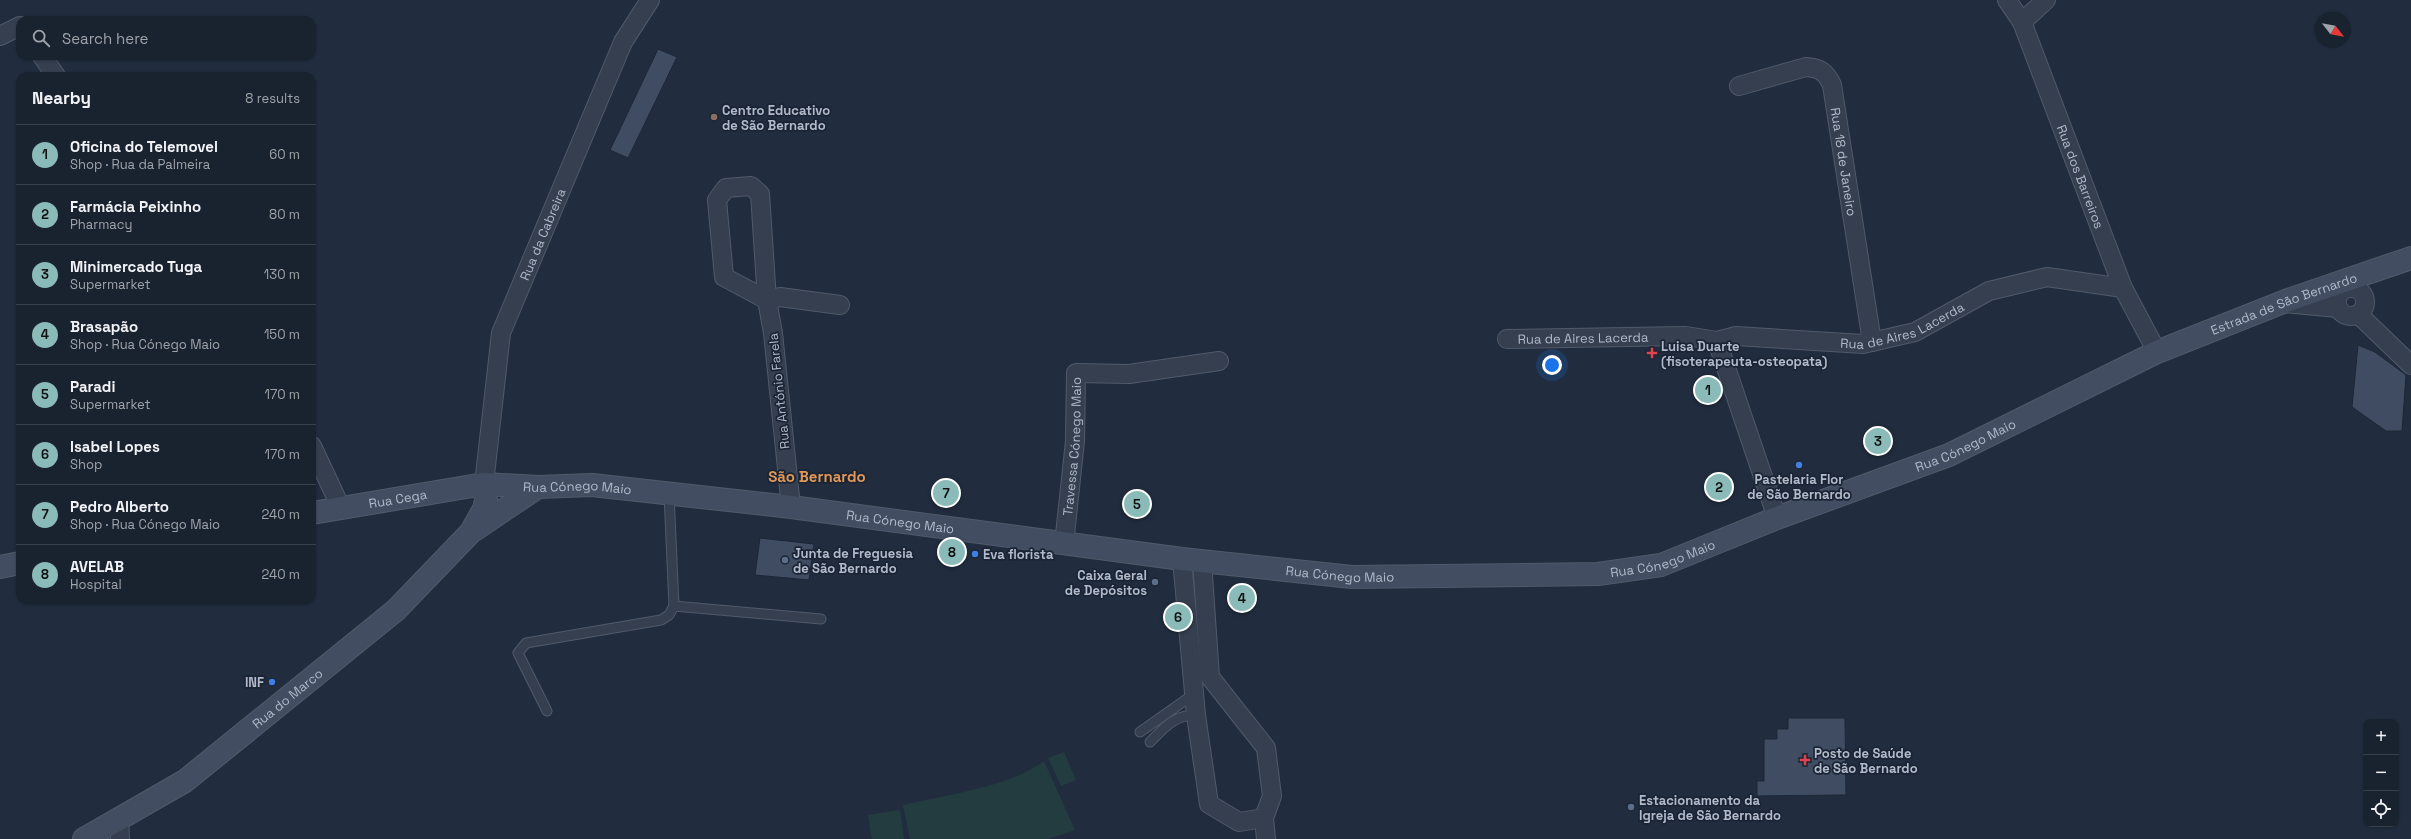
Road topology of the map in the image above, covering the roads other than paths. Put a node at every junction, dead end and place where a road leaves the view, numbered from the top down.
1 (650, 0) edge
2 (2007, 0) edge
3 (2046, 0) edge
4 (2022, 22) junction
5 (16, 28) edge
6 (0, 36) edge
7 (45, 60) edge
8 (53, 72) edge
9 (1739, 86) dead end
10 (2411, 258) edge
11 (2360, 286) junction
12 (2124, 288) junction
13 (767, 300) junction
14 (2280, 303) junction
15 (840, 305) dead end
16 (2338, 308) junction
17 (2358, 314) junction
18 (1507, 338) dead end
19 (1716, 341) junction
20 (1872, 342) junction
21 (2158, 352) junction
22 (1219, 361) dead end
23 (2411, 365) edge
24 (316, 455) edge
25 (484, 484) junction
26 (538, 487) junction
27 (669, 494) junction
28 (791, 507) junction
29 (341, 508) junction
30 (316, 512) edge
31 (1777, 518) junction
32 (471, 532) junction
33 (1064, 544) junction
34 (1192, 560) junction
35 (16, 564) edge
36 (0, 567) edge
37 (674, 606) junction
38 (822, 619) dead end
39 (1194, 694) junction
40 (547, 711) dead end
41 (1196, 715) junction
42 (1140, 732) dead end
43 (1150, 742) dead end
44 (1264, 818) junction
45 (120, 828) edge
46 (84, 839) edge
47 (1266, 839) edge

1 - 25 street, Rua da Cabreira
2 - 4 street, Rua dos Barreiros
3 - 4 street
4 - 12 street, Rua dos Barreiros
5 - 6 street
7 - 8 street
9 - 20 street, Rua 18 de Janeiro
10 - 11 main road, Estrada de São Bernardo
11 - 14 main road, Estrada de São Bernardo
11 - 16 street
11 - 17 street
12 - 20 street, Rua de Aires Lacerda
12 - 21 street, Rua dos Barreiros
13 - 13 street, Rua António Farela
13 - 15 street
13 - 28 street, Rua António Farela
14 - 16 street
14 - 21 main road, Estrada de São Bernardo
16 - 17 street
17 - 23 street
18 - 19 street, Rua de Aires Lacerda
19 - 20 street, Rua de Aires Lacerda
19 - 31 street
21 - 31 main road, Rua Cónego Maio
22 - 33 street, Travessa Cónego Maio
24 - 29 street
25 - 26 main road, Rua Cónego Maio
25 - 29 main road, Rua Cega
25 - 32 main road
26 - 27 main road, Rua Cónego Maio
26 - 32 main road
27 - 28 main road, Rua Cónego Maio
27 - 37 lane
28 - 33 main road, Rua Cónego Maio
29 - 30 main road, Rua Cega
31 - 34 main road, Rua Cónego Maio
32 - 45 main road, Rua do Marco
33 - 34 main road, Rua Cónego Maio
34 - 39 street
34 - 44 street
35 - 36 main road
37 - 38 lane
37 - 40 lane
39 - 41 street
39 - 42 lane
41 - 43 lane
41 - 44 street
44 - 47 street
45 - 46 main road, Rua do Marco

